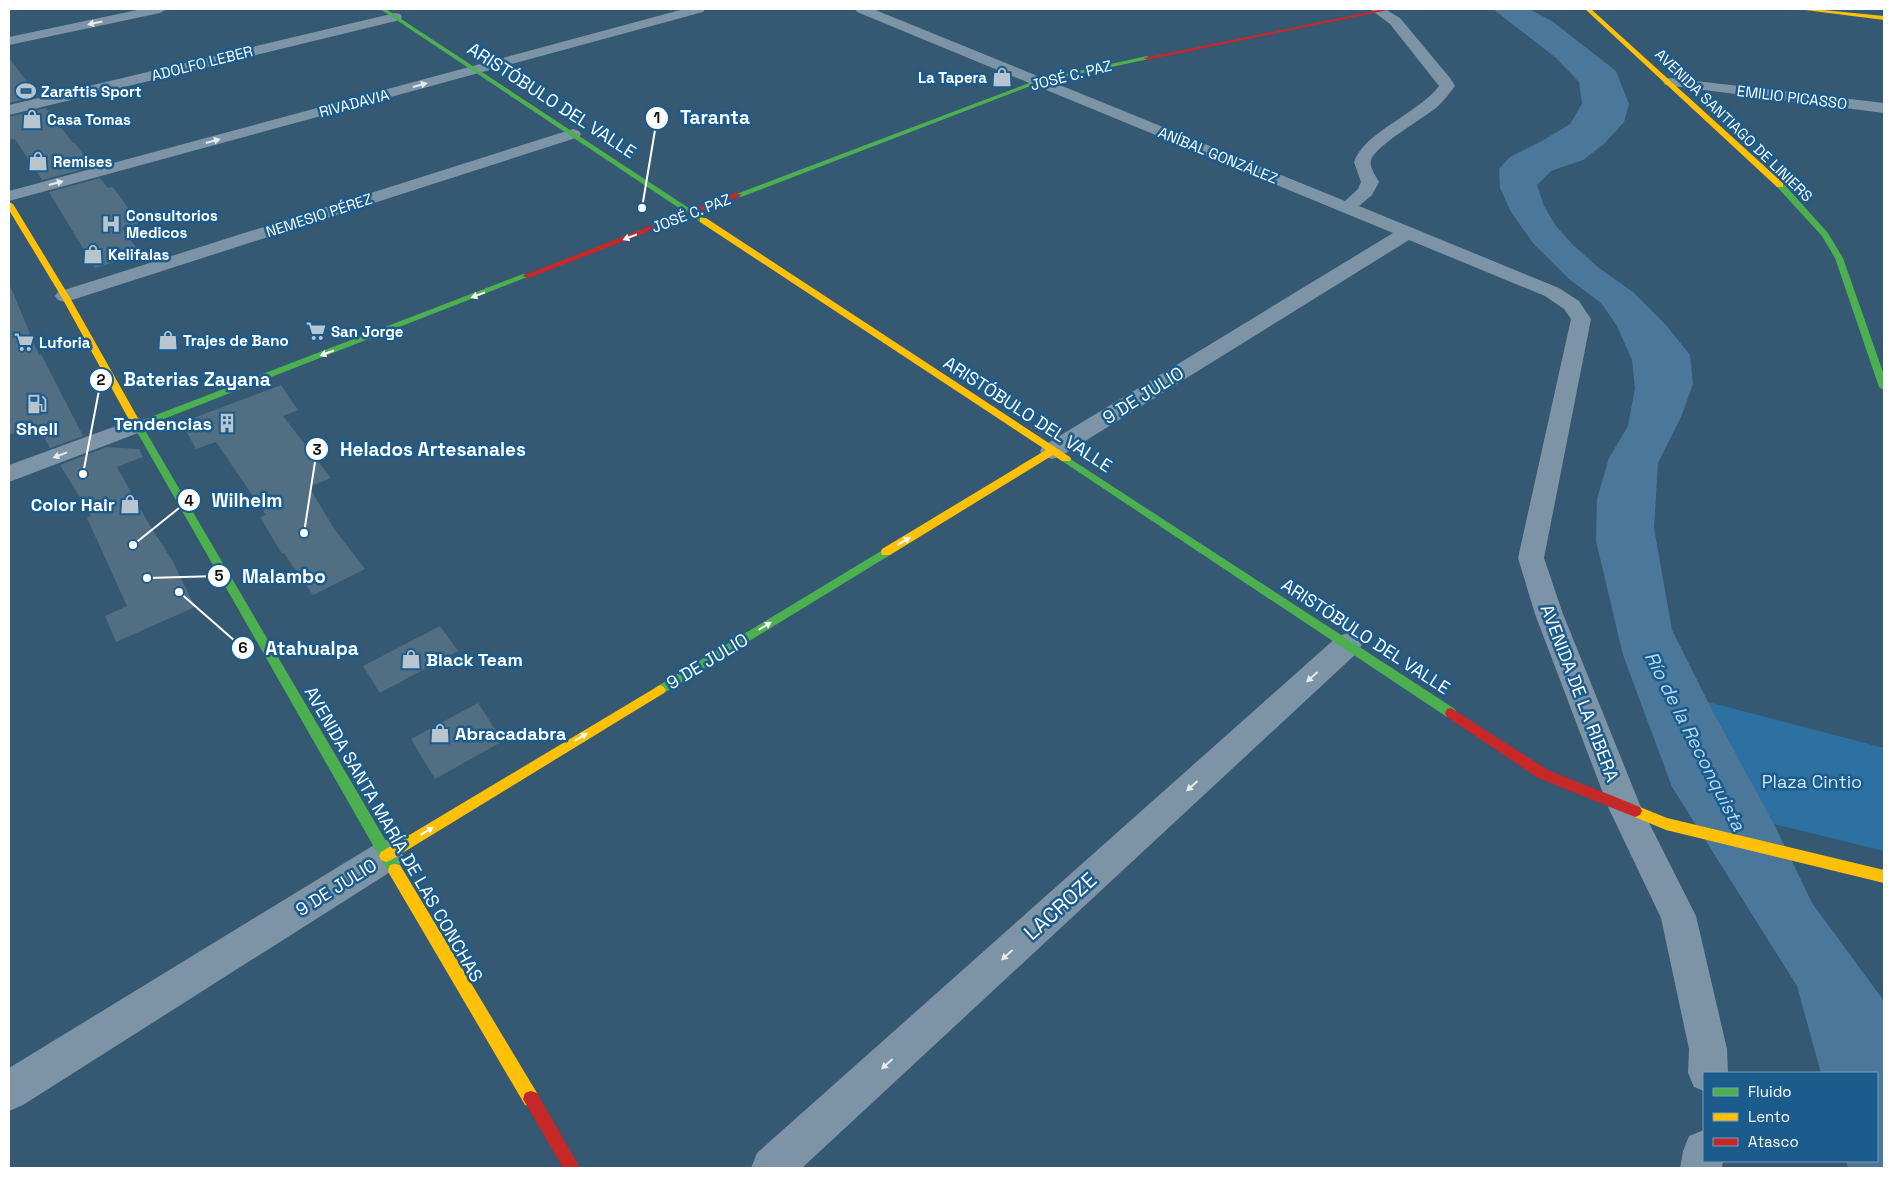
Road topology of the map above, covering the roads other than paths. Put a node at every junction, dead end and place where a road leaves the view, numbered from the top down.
1 (160, 9) edge
2 (698, 9) edge
3 (862, 9) edge
4 (1382, 9) edge
5 (1588, 9) edge
6 (1800, 9) edge
7 (903, 12) dead end
8 (389, 13) edge
9 (884, 18) junction
10 (1884, 18) edge
11 (9, 41) edge
12 (476, 70) junction
13 (1039, 81) junction
14 (1670, 82) junction
15 (1884, 108) edge
16 (9, 110) edge
17 (572, 134) junction
18 (9, 196) edge
19 (9, 204) edge
20 (1347, 208) junction
21 (692, 213) junction
22 (1407, 233) junction
23 (65, 296) junction
24 (1572, 305) joint
25 (1882, 375) edge
26 (138, 425) junction
27 (1052, 451) junction
28 (9, 474) edge
29 (1348, 644) junction
30 (1625, 809) junction
31 (386, 856) junction
32 (1884, 877) edge
33 (1708, 1072) edge
34 (9, 1091) edge
35 (1703, 1155) edge
36 (572, 1168) edge
37 (772, 1168) edge
38 (1700, 1168) edge

1 -> 11 street
2 - 12 street, RIVADAVIA
3 - 9 street, ANÍBAL GONZÁLEZ
4 - 13 street, JOSÉ C. PAZ
4 - 20 street
5 - 14 street, AVENIDA SANTIAGO DE LINIERS
6 - 10 street
7 - 9 street
8 - 12 street, ARISTÓBULO DEL VALLE
8 - 16 street, ADOLFO LEBER
9 - 13 street, ANÍBAL GONZÁLEZ
12 - 17 street, ARISTÓBULO DEL VALLE
18 -> 12 street, RIVADAVIA
13 - 20 street, ANÍBAL GONZÁLEZ
13 - 21 street, JOSÉ C. PAZ
14 - 15 street, EMILIO PICASSO
14 - 25 street, AVENIDA SANTIAGO DE LINIERS
17 - 21 street, ARISTÓBULO DEL VALLE
17 - 23 street, NEMESIO PÉREZ
19 - 23 street, AVENIDA SANTA MARÍA DE LAS CONCHAS
20 - 22 street, ANÍBAL GONZÁLEZ
21 -> 26 street, JOSÉ C. PAZ
21 - 27 street, ARISTÓBULO DEL VALLE
22 - 24 street, ANÍBAL GONZÁLEZ
22 - 27 street, 9 DE JULIO
23 - 26 street, AVENIDA SANTA MARÍA DE LAS CONCHAS
24 - 30 street, AVENIDA DE LA RIBERA
26 -> 28 street, JOSÉ C. PAZ
26 - 31 street, AVENIDA SANTA MARÍA DE LAS CONCHAS
27 - 29 street, ARISTÓBULO DEL VALLE
31 -> 27 street, 9 DE JULIO
29 - 30 street, ARISTÓBULO DEL VALLE
29 -> 37 street, LACROZE
30 - 32 street, ARISTÓBULO DEL VALLE
30 - 33 street, AVENIDA DE LA RIBERA
31 - 34 street, 9 DE JULIO
31 - 36 street, AVENIDA SANTA MARÍA DE LAS CONCHAS
35 - 38 street

